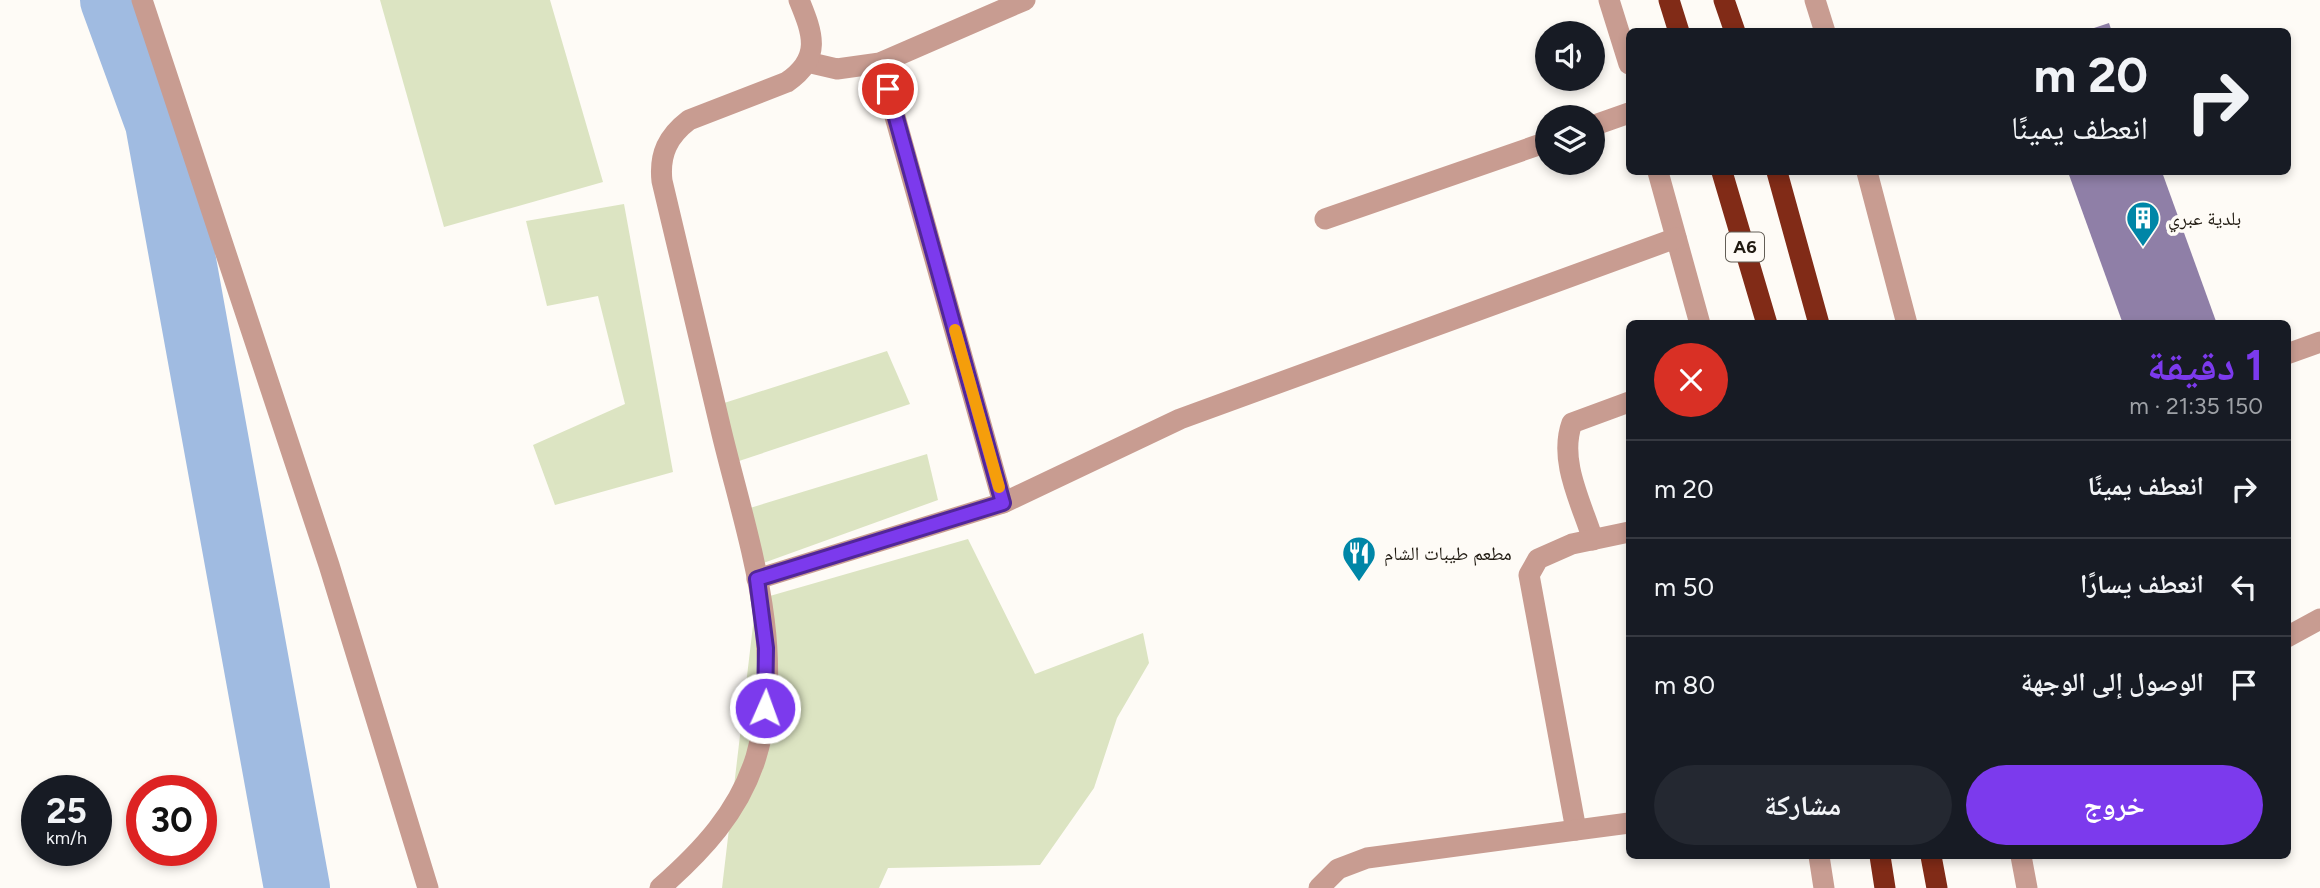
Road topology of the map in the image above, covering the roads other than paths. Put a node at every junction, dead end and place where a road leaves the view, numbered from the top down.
1 (142, 0) edge
2 (799, 0) edge
3 (1025, 0) edge
4 (1609, 0) edge
5 (1669, 0) edge
6 (1724, 0) edge
7 (1815, 0) edge
8 (1678, 28) edge
9 (1734, 28) edge
10 (1824, 28) edge
11 (1626, 54) edge
12 (807, 62) junction
13 (880, 63) junction
14 (1626, 114) edge
15 (1605, 121) edge
16 (1535, 146) edge
17 (1659, 175) edge
18 (1724, 175) edge
19 (1778, 175) edge
20 (1868, 175) edge
21 (1325, 219) dead end
22 (1676, 237) junction
23 (1699, 320) edge
24 (1766, 320) edge
25 (1818, 320) edge
26 (1905, 320) edge
27 (2320, 342) edge
28 (2291, 353) edge
29 (1626, 403) edge
30 (1003, 503) junction
31 (1626, 533) edge
32 (1593, 540) junction
33 (757, 579) junction
34 (2320, 619) edge
35 (2291, 635) edge
36 (1626, 822) edge
37 (1576, 830) junction
38 (1819, 859) edge
39 (1880, 859) edge
40 (1932, 859) edge
41 (2022, 859) edge
42 (428, 888) edge
43 (660, 888) edge
44 (1319, 888) edge
45 (1824, 888) edge
46 (1885, 888) edge
47 (1937, 888) edge
48 (2027, 888) edge

1 - 42 street
2 - 12 street
3 - 13 street
4 - 11 street
5 - 8 highway
6 - 9 highway
7 - 10 street
12 - 13 street
12 - 33 street
13 - 30 street
14 - 15 street
16 - 21 street
17 - 22 street
18 - 24 highway, A6
19 - 25 highway
20 - 26 street
22 - 23 street
22 - 30 street
27 - 28 street
29 - 32 street
30 - 33 street
31 - 32 street
32 - 37 street
33 - 43 street
34 - 35 street
36 - 37 street
37 - 44 street
38 - 45 street
39 - 46 highway
40 - 47 highway
41 - 48 street

